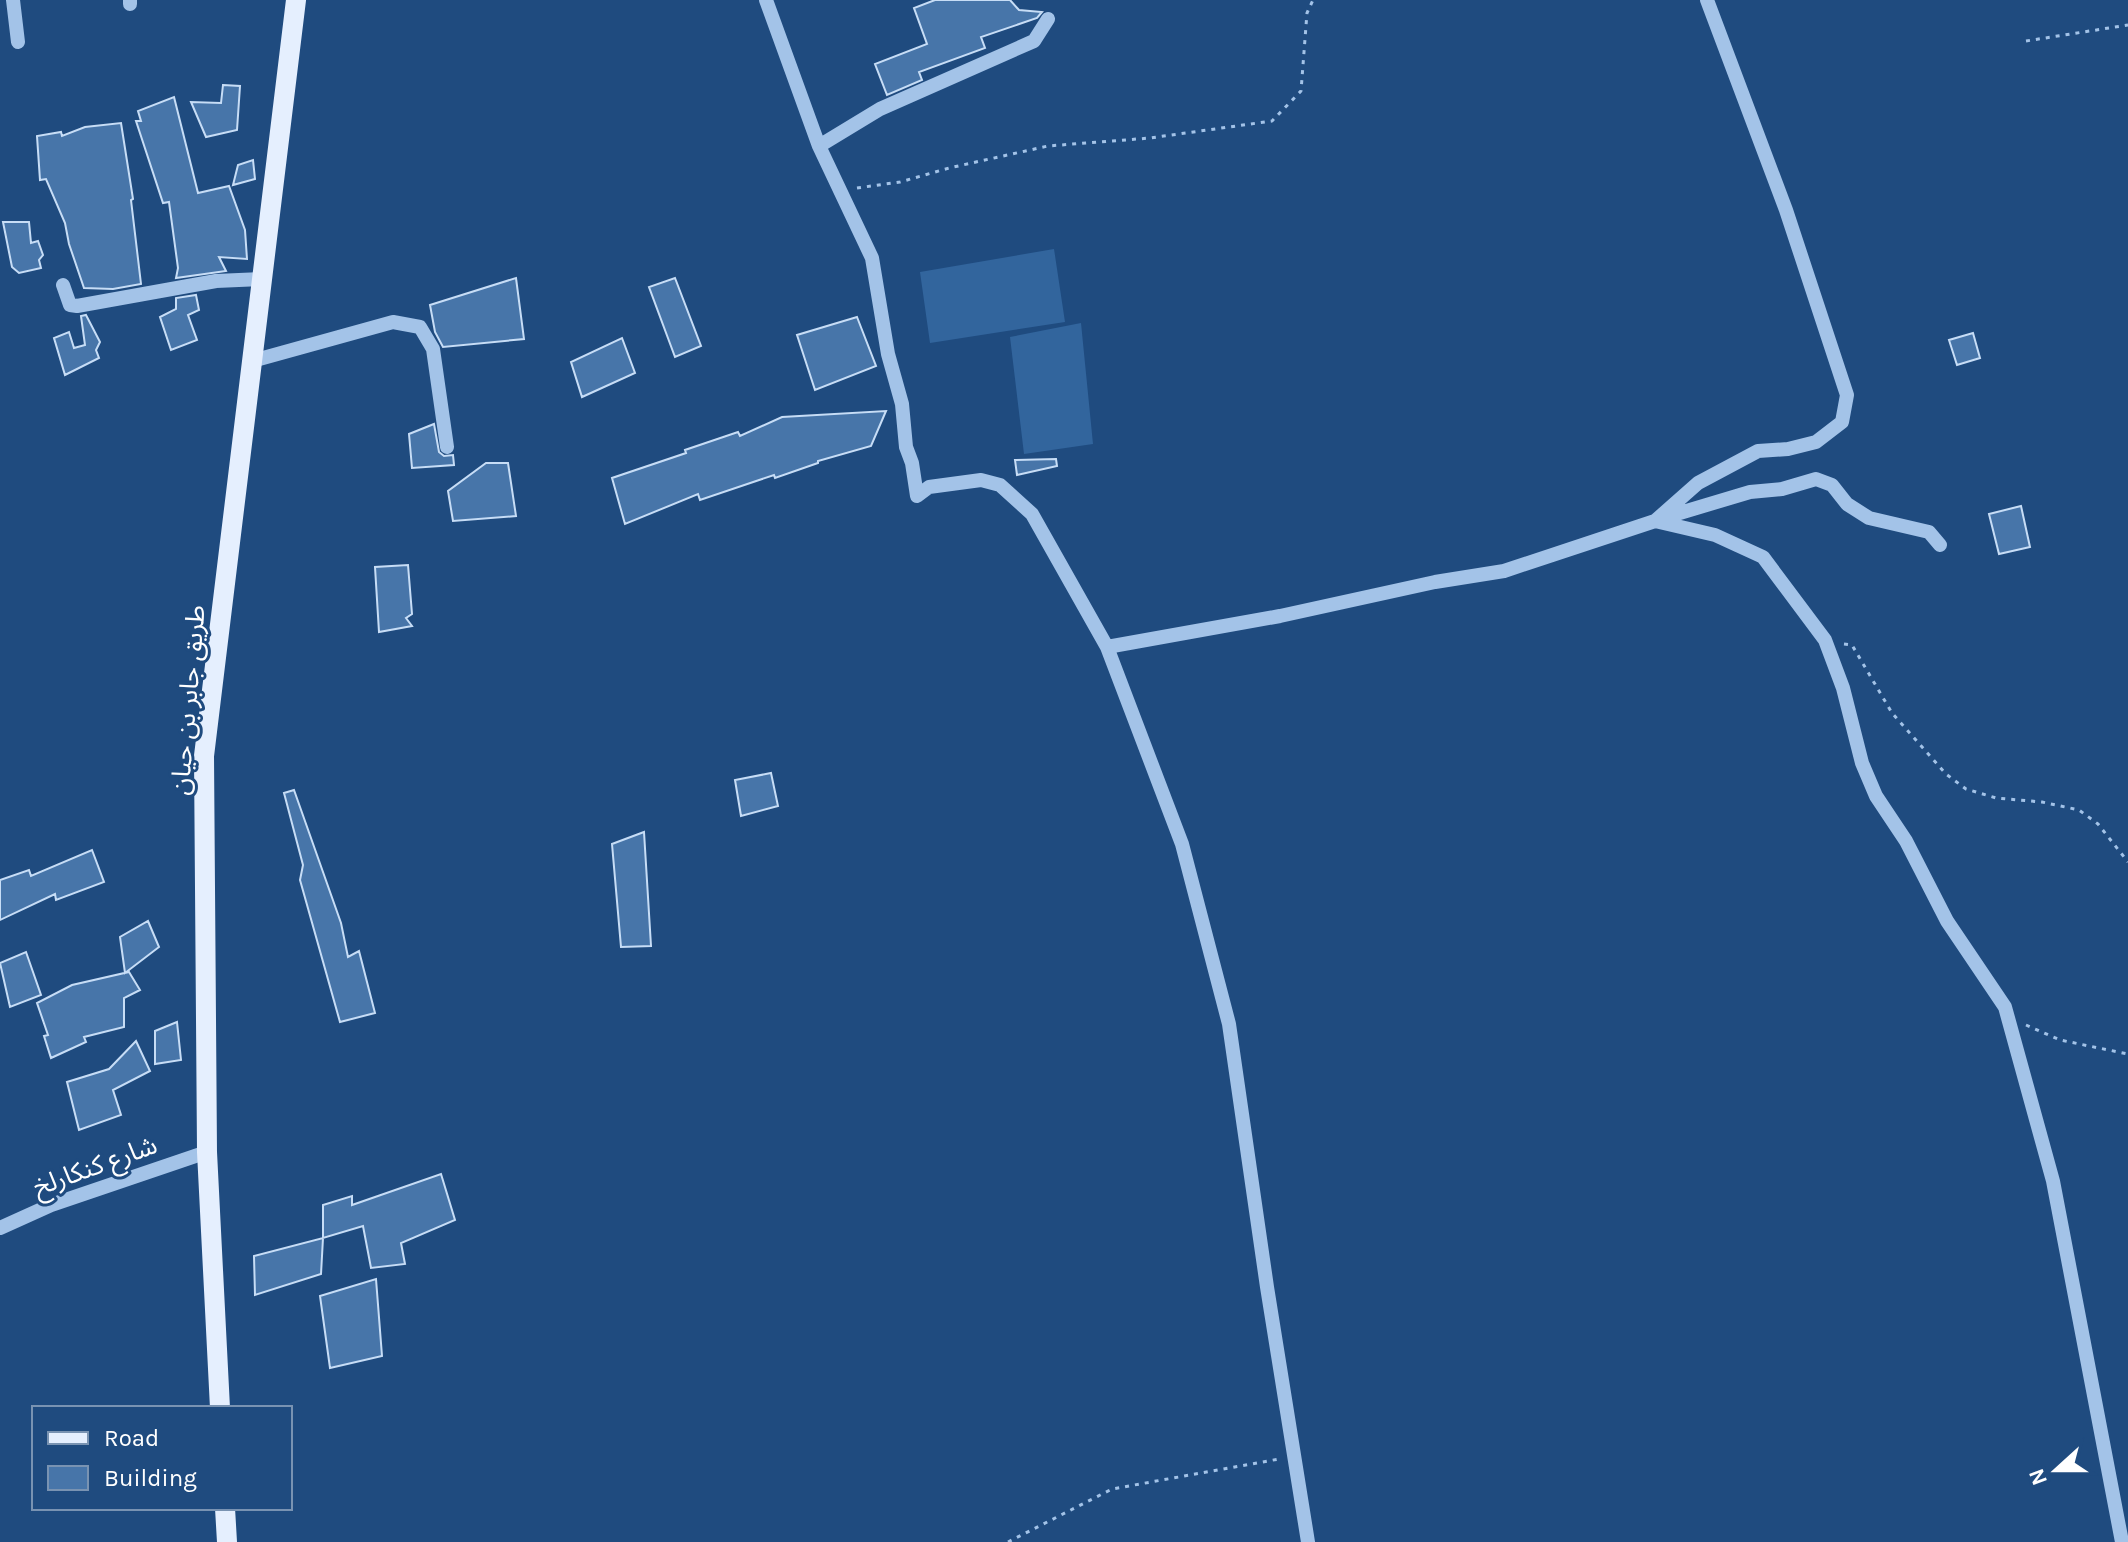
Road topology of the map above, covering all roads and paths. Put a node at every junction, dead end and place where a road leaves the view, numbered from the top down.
1 (13, 0) edge
2 (296, 0) edge
3 (766, 0) edge
4 (1313, 0) edge
5 (1707, 0) edge
6 (1048, 19) dead end
7 (2128, 25) edge
8 (2026, 41) dead end
9 (18, 42) dead end
10 (819, 146) junction
11 (838, 190) junction
12 (262, 279) junction
13 (63, 285) dead end
14 (252, 361) junction
15 (447, 447) dead end
16 (1655, 521) junction
17 (1940, 545) dead end
18 (1825, 640) junction
19 (1107, 647) junction
20 (2128, 862) edge
21 (2005, 1007) junction
22 (2128, 1054) edge
23 (207, 1152) junction
24 (0, 1228) edge
25 (220, 1406) edge
26 (1294, 1456) junction
27 (225, 1510) edge
28 (227, 1542) edge
29 (1008, 1542) edge
30 (1308, 1542) edge
31 (2122, 1542) edge

1 - 9 street
2 - 12 main road, طريق جابر بن حيان
3 - 10 street
4 - 11 path
5 - 16 street
6 - 10 street
7 - 8 path
10 - 11 street
11 - 19 street
12 - 13 street
12 - 14 main road, طريق جابر بن حيان
14 - 15 street
14 - 23 main road, طريق جابر بن حيان
16 - 17 street
16 - 18 street
16 - 19 street
18 - 20 path
18 - 21 street
19 - 26 street
21 - 22 path
21 - 31 street
23 - 24 street, شارع كنكارلخ
23 - 25 main road, طريق جابر بن حيان
26 - 29 path
26 - 30 street
27 - 28 main road

